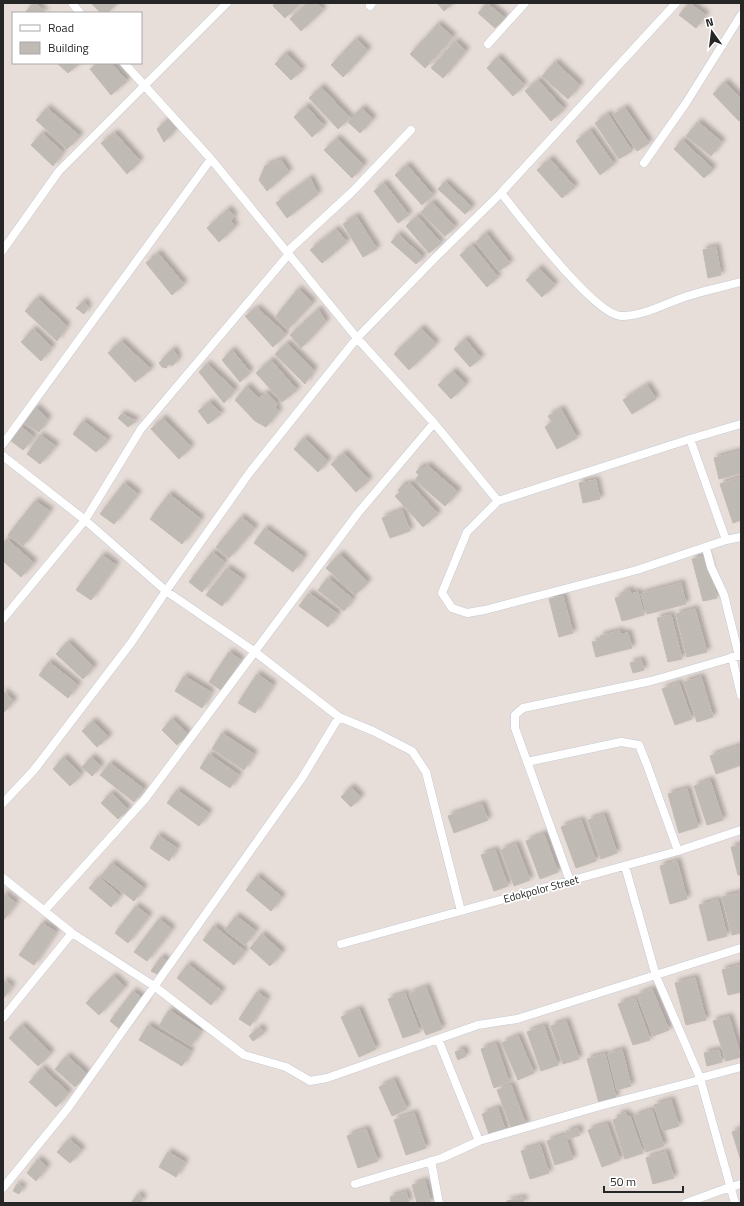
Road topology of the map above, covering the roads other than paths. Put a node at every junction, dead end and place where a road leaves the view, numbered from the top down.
1 (72, 3) edge
2 (227, 3) edge
3 (525, 3) edge
4 (676, 3) edge
5 (79, 12) edge
6 (741, 15) edge
7 (488, 44) dead end
8 (125, 64) edge
9 (145, 86) junction
10 (411, 130) dead end
11 (210, 159) junction
12 (644, 163) dead end
13 (501, 193) junction
14 (3, 250) edge
15 (288, 253) junction
16 (741, 282) edge
17 (356, 338) junction
18 (434, 423) junction
19 (741, 424) edge
20 (690, 439) junction
21 (3, 444) edge
22 (3, 456) edge
23 (498, 501) junction
24 (85, 520) junction
25 (741, 537) edge
26 (726, 540) junction
27 (706, 548) junction
28 (166, 591) junction
29 (3, 618) edge
30 (255, 652) junction
31 (738, 656) edge
32 (741, 695) edge
33 (339, 717) junction
34 (528, 762) junction
35 (3, 803) edge
36 (741, 830) edge
37 (678, 851) junction
38 (625, 866) junction
39 (3, 878) edge
40 (570, 881) junction
41 (45, 910) junction
42 (461, 911) junction
43 (72, 932) junction
44 (341, 944) dead end
45 (741, 948) edge
46 (656, 976) junction
47 (154, 986) junction
48 (3, 1018) edge
49 (438, 1039) junction
50 (741, 1067) edge
51 (700, 1078) junction
52 (479, 1142) junction
53 (431, 1161) junction
54 (355, 1184) dead end
55 (741, 1184) edge
56 (731, 1187) junction
57 (3, 1188) edge
58 (438, 1203) edge
59 (686, 1203) edge
60 (735, 1203) edge

1 - 5 street
2 - 9 street
3 - 7 street
4 - 13 street
6 - 12 street
8 - 9 street
9 - 11 street
9 - 14 street
10 - 15 street
11 - 15 street
11 - 21 street
13 - 16 street
13 - 17 street
15 - 17 street
15 - 24 street
17 - 18 street
17 - 28 street
18 - 23 street
18 - 30 street
19 - 20 street
20 - 23 street
20 - 26 street
22 - 24 street
23 - 27 street
24 - 28 street
24 - 29 street
25 - 26 street
26 - 27 street
27 - 31 street
28 - 30 street
28 - 35 street
30 - 33 street
30 - 41 street
31 - 32 street
31 - 34 street
33 - 42 street
33 - 47 street
34 - 37 street
34 - 40 street
36 - 37 street, Edokpolor Street
37 - 38 street, Edokpolor Street
38 - 40 street, Edokpolor Street
38 - 46 street
39 - 41 street
40 - 42 street, Edokpolor Street
41 - 43 street
42 - 44 street, Edokpolor Street
43 - 47 street
43 - 48 street
45 - 46 street
46 - 49 street
46 - 51 street
47 - 49 street
47 - 57 street
49 - 52 street
50 - 51 street
51 - 52 street
51 - 56 street
52 - 53 street
53 - 54 street
53 - 58 street
55 - 56 street
56 - 59 street
56 - 60 street

